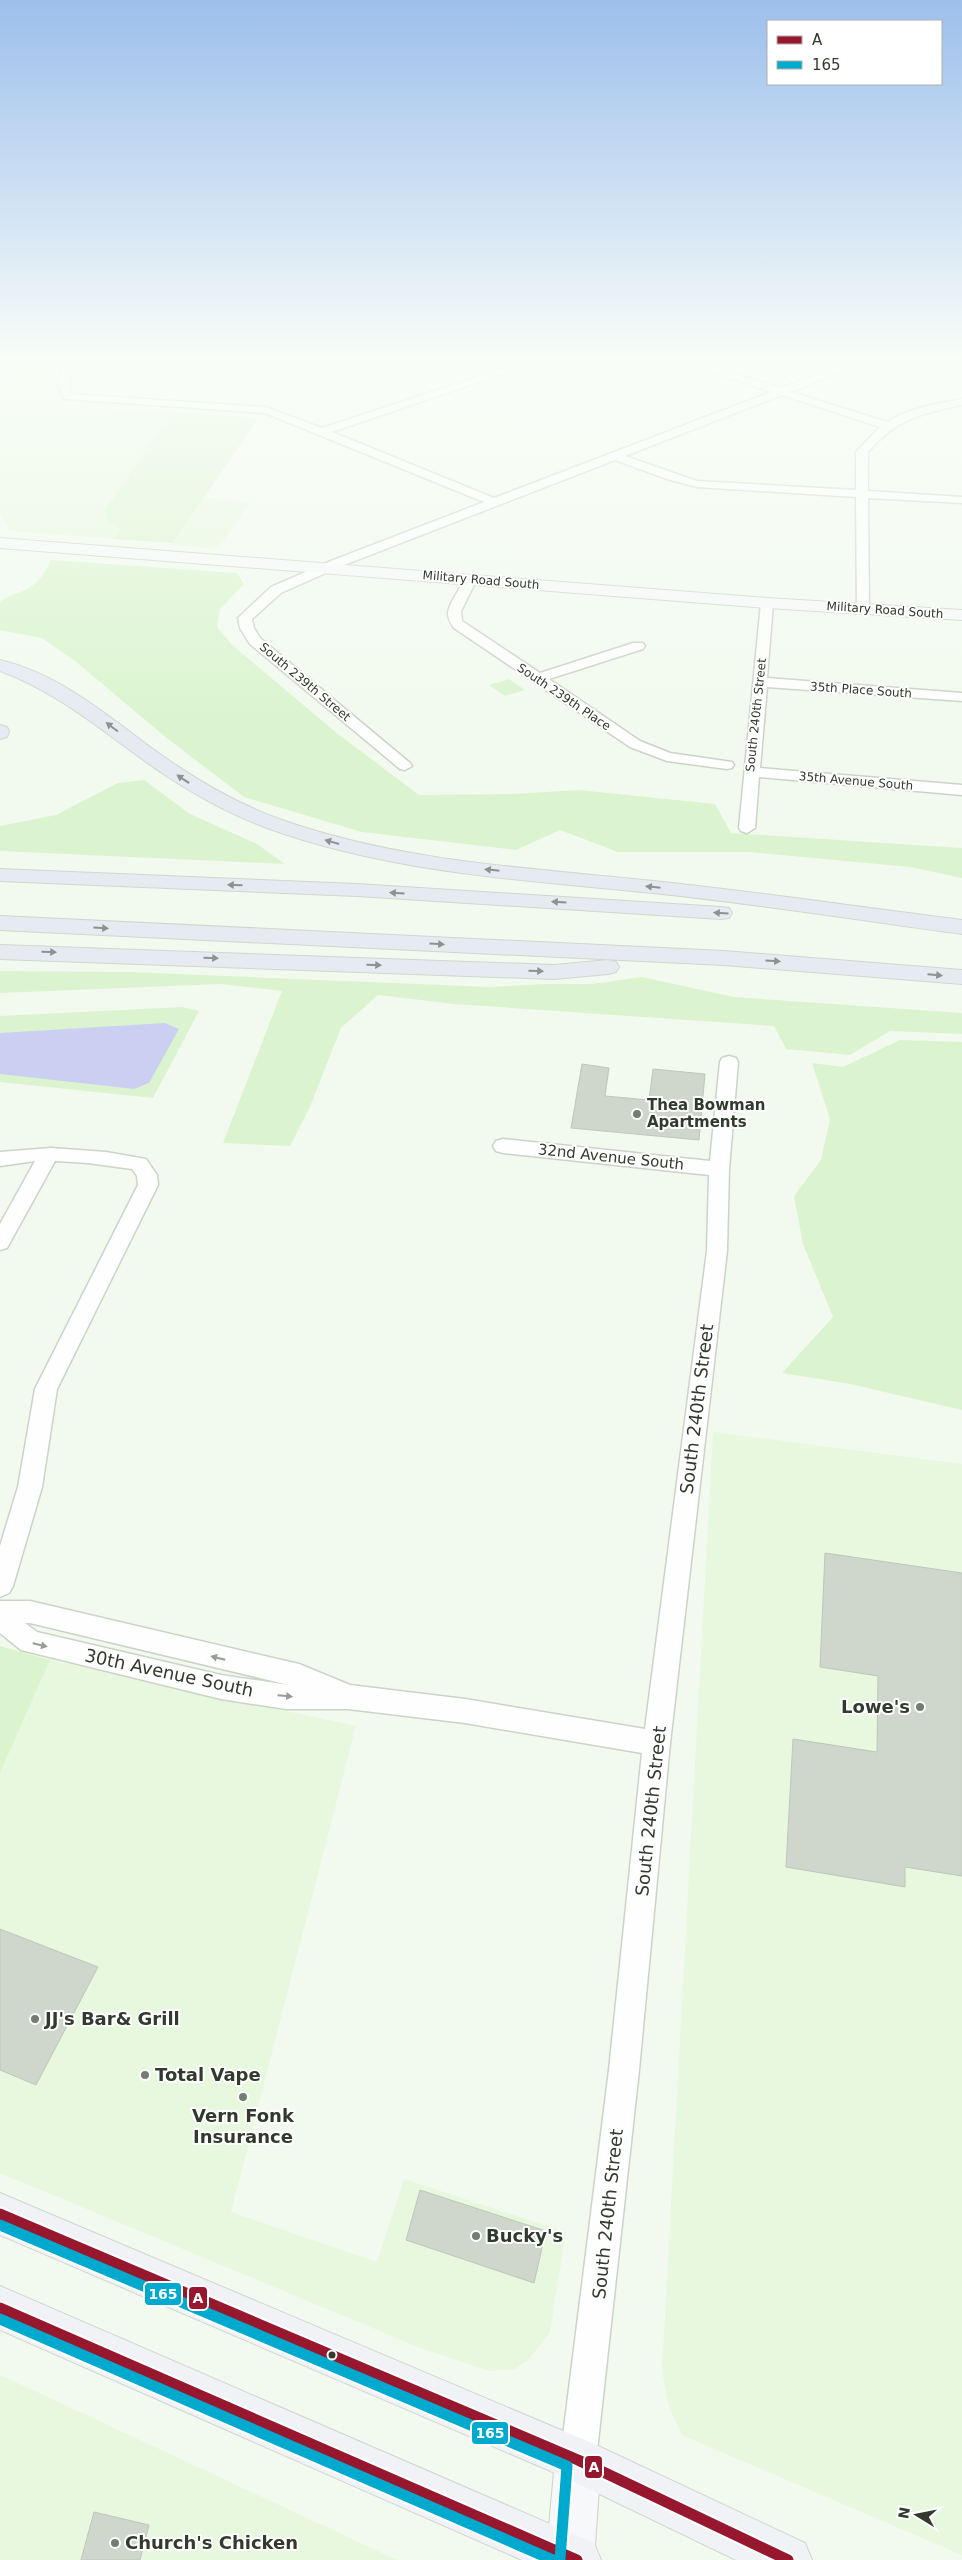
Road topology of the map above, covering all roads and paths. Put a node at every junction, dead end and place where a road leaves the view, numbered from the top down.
1 (440, 480) edge
2 (550, 480) edge
3 (684, 480) edge
4 (861, 480) edge
5 (861, 494) junction
6 (962, 500) edge
7 (493, 502) junction
8 (0, 543) edge
9 (327, 568) junction
10 (471, 579) junction
11 (767, 603) junction
12 (862, 609) junction
13 (962, 615) edge
14 (638, 646) dead end
15 (0, 665) edge
16 (539, 678) junction
17 (760, 682) junction
18 (962, 697) edge
19 (406, 766) dead end
20 (727, 766) dead end
21 (751, 772) junction
22 (962, 790) edge
23 (747, 828) dead end
24 (0, 875) edge
25 (0, 923) edge
26 (962, 927) edge
27 (962, 931) edge
28 (0, 952) edge
29 (724, 958) junction
30 (962, 977) edge
31 (729, 1062) dead end
32 (503, 1146) dead end
33 (48, 1155) junction
34 (0, 1160) edge
35 (719, 1169) junction
36 (0, 1244) edge
37 (0, 1586) edge
38 (0, 1612) edge
39 (0, 1618) edge
40 (348, 1697) junction
41 (658, 1743) junction
42 (0, 2214) edge
43 (0, 2308) edge
44 (578, 2460) junction
45 (572, 2559) edge
46 (788, 2560) edge

1 - 7 street
2 - 7 street, South 239th Street
3 - 5 street
4 - 5 street
5 - 6 street
5 - 12 street
7 - 9 street, South 239th Street
8 - 9 main road, Military Road South
9 - 10 main road, Military Road South
9 - 19 street, South 239th Street
10 - 11 main road, Military Road South
10 - 16 street, South 239th Place
11 - 12 main road, Military Road South
11 - 17 street, South 240th Street
12 - 13 main road, Military Road South
14 - 16 street
26 -> 15 highway
16 - 20 street, South 239th Place
17 - 18 street, 35th Place South
17 - 21 street, South 240th Street
21 - 22 street, 35th Avenue South
21 - 23 street, South 240th Street
27 -> 24 highway
25 -> 29 highway
28 -> 29 highway
29 -> 30 highway
31 - 35 street, South 240th Street
32 - 35 street, 32nd Avenue South
33 - 34 street
33 - 36 street
33 - 37 street
35 - 41 street, South 240th Street
40 -> 38 street, 30th Avenue South
39 -> 40 street, 30th Avenue South
40 - 41 street, 30th Avenue South
41 - 44 street, South 240th Street
42 - 44 main road
43 - 45 main road
44 - 45 main road, South 240th Street
44 - 46 main road

